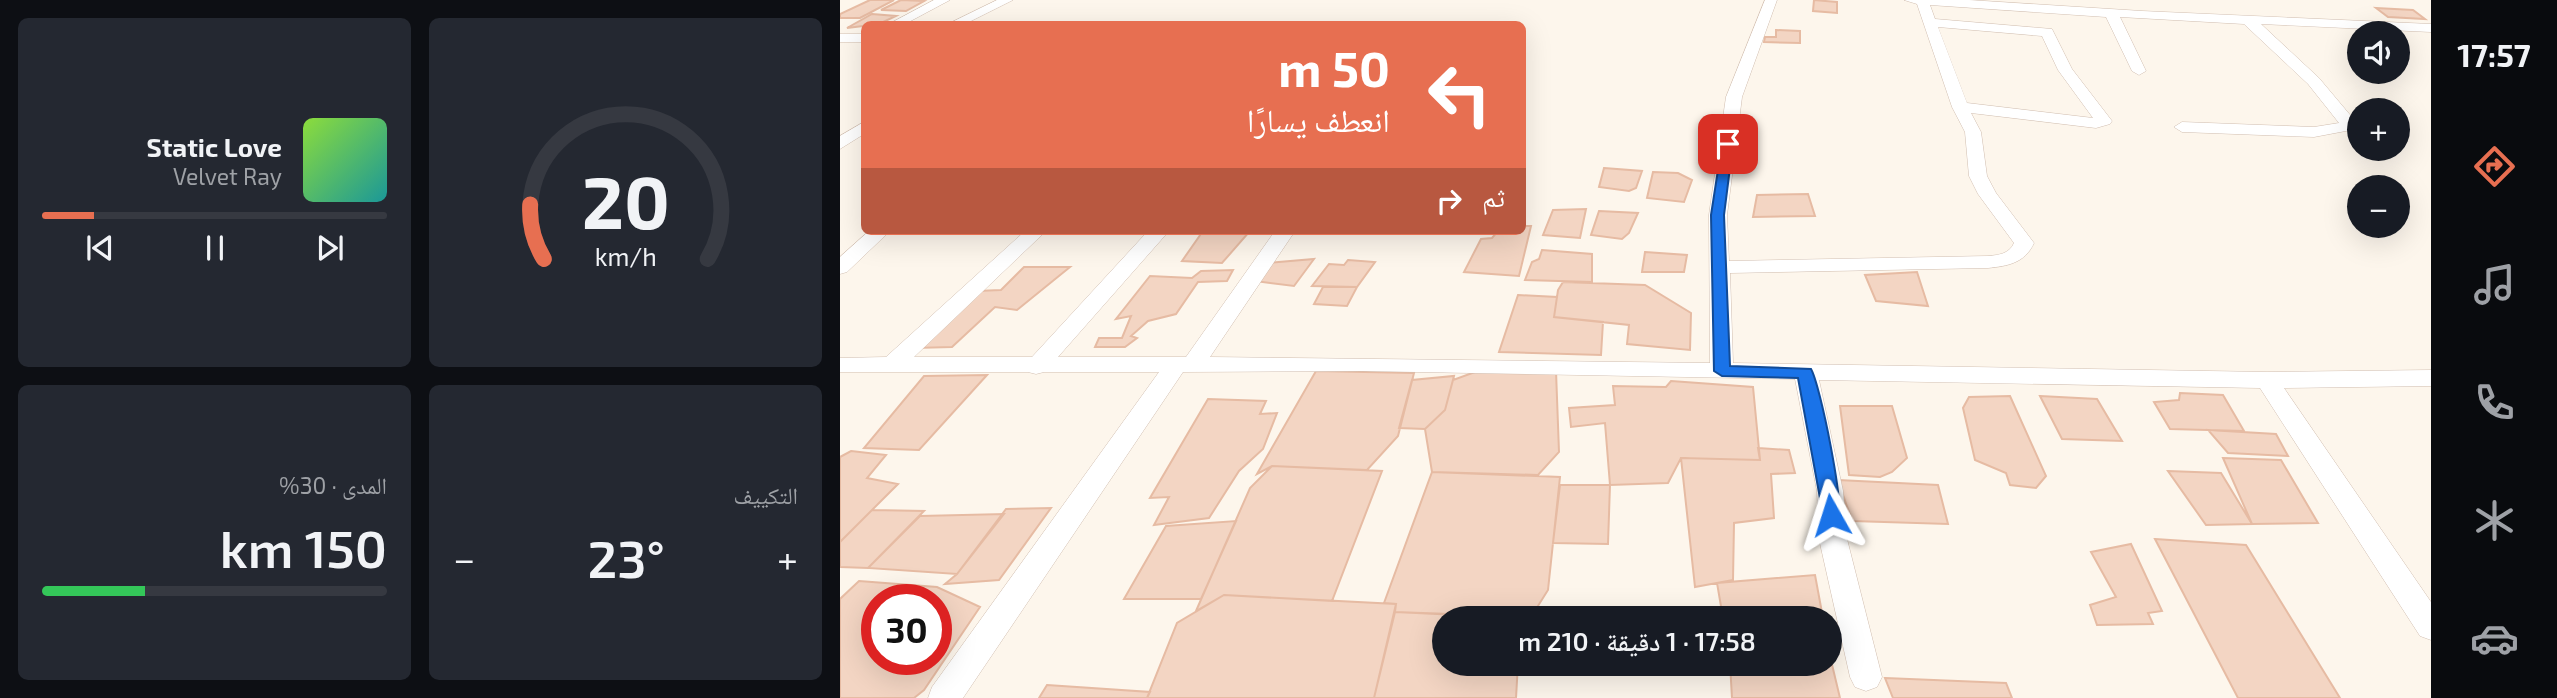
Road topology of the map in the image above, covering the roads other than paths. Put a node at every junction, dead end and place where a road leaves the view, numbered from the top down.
1 (944, 0) edge
2 (1007, 0) edge
3 (1771, 0) edge
4 (2129, 0) edge
5 (1915, 1) edge
6 (2112, 14) junction
7 (2142, 15) junction
8 (2248, 20) junction
9 (902, 21) edge
10 (962, 21) edge
11 (1929, 22) junction
12 (2431, 28) edge
13 (861, 38) edge
14 (840, 40) edge
15 (861, 44) edge
16 (2139, 71) dead end
17 (1960, 107) junction
18 (2182, 127) dead end
19 (861, 129) edge
20 (840, 144) edge
21 (876, 235) edge
22 (1032, 235) edge
23 (1156, 235) edge
24 (1281, 235) edge
25 (1719, 267) junction
26 (840, 268) edge
27 (840, 365) edge
28 (892, 365) junction
29 (1037, 366) junction
30 (1183, 366) junction
31 (1722, 371) junction
32 (1806, 373) junction
33 (2431, 378) edge
34 (2267, 380) junction
35 (2431, 627) edge
36 (1866, 677) dead end
37 (944, 698) edge

1 - 9 street
2 - 10 street
3 - 25 street
4 - 7 street
5 - 6 street
5 - 11 street
6 - 7 street
6 - 16 street
7 - 8 street
8 - 12 street
8 - 18 street
11 - 17 street
11 - 17 street
13 - 14 street
14 - 15 street
17 - 25 street
19 - 20 street
21 - 26 street
22 - 28 street
23 - 29 street
24 - 30 street
25 - 31 street
27 - 28 street
28 - 29 street
29 - 30 street
30 - 31 street
30 - 37 street
31 - 32 street
32 - 34 street
32 - 36 street
33 - 34 street
34 - 35 street

